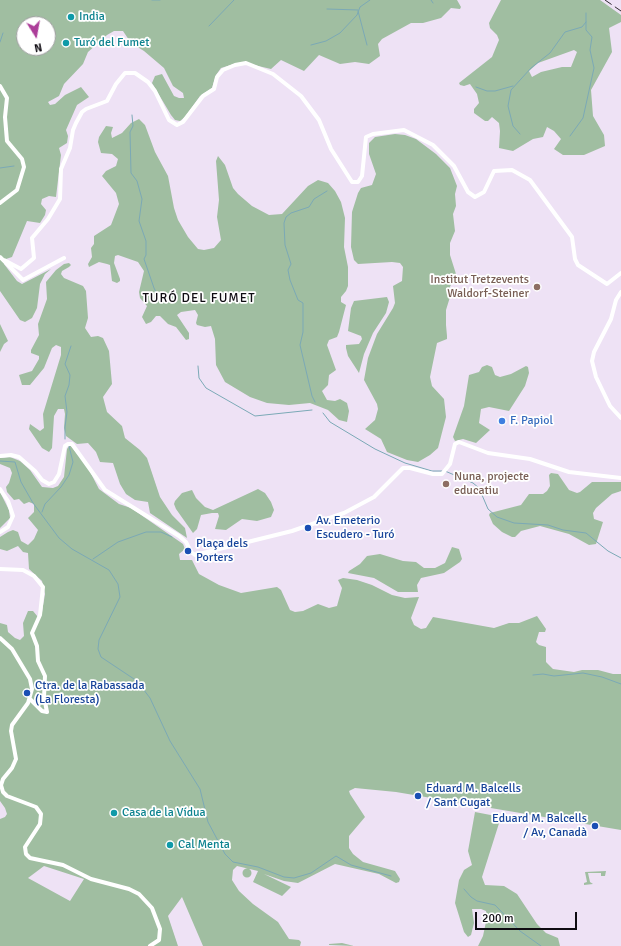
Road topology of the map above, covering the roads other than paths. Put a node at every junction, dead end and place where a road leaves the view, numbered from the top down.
1 (0, 86) edge
2 (0, 203) edge
3 (0, 257) edge
4 (64, 258) dead end
5 (4, 260) junction
6 (621, 273) edge
7 (621, 292) edge
8 (621, 418) edge
9 (0, 456) edge
10 (621, 478) edge
11 (0, 489) edge
12 (0, 532) edge
13 (0, 569) edge
14 (0, 638) edge
15 (30, 699) junction
16 (150, 946) edge

1 - 2 street
3 - 5 street
4 - 5 street
5 - 6 street
7 - 8 street
9 - 10 street
11 - 12 street
13 - 15 street
14 - 15 street
15 - 16 street

